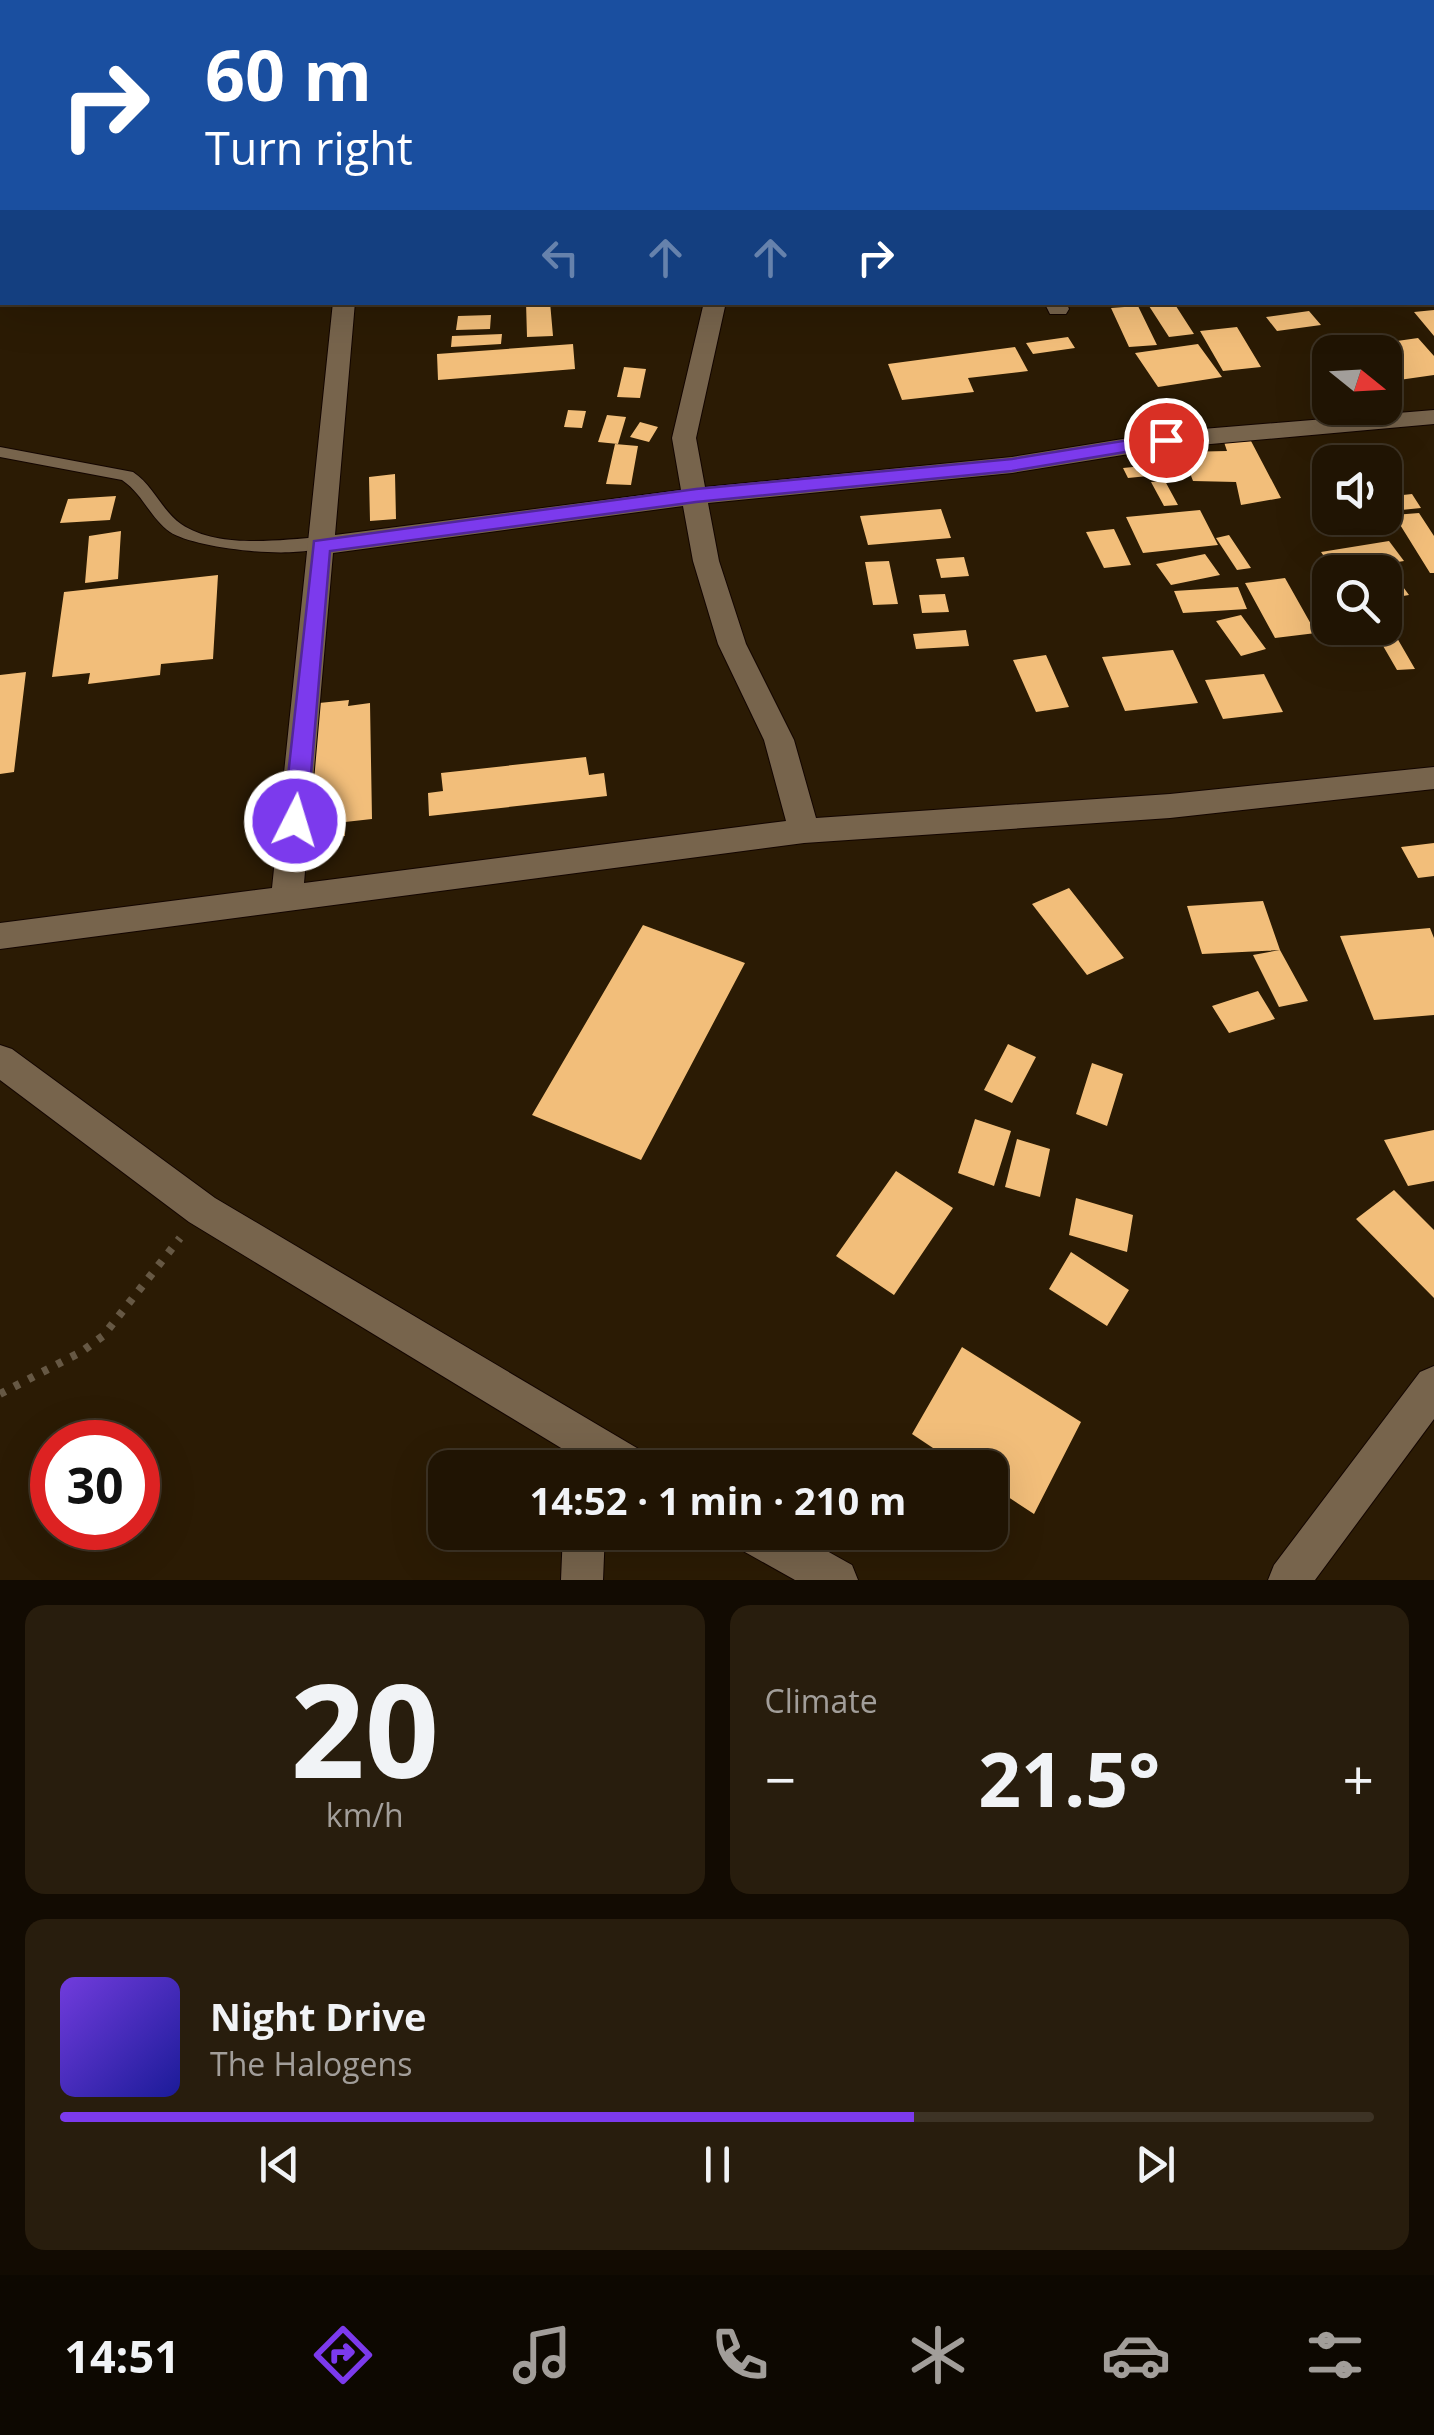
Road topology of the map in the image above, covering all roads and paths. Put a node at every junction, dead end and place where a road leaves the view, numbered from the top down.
1 (344, 305) edge
2 (714, 305) edge
3 (1434, 417) edge
4 (0, 452) edge
5 (696, 496) junction
6 (321, 544) junction
7 (1434, 778) edge
8 (804, 830) junction
9 (288, 900) junction
10 (0, 936) edge
11 (0, 1060) edge
12 (202, 1210) junction
13 (1434, 1386) edge
14 (0, 1394) edge
15 (581, 1450) edge
16 (583, 1550) edge
17 (783, 1550) edge
18 (582, 1580) edge
19 (837, 1580) edge
20 (1289, 1580) edge

1 - 6 street
2 - 5 street
3 - 5 street
4 - 6 lane
5 - 6 street
5 - 8 street
6 - 9 street
7 - 8 street
8 - 9 street
9 - 10 street
11 - 12 street
12 - 14 path
12 - 15 street
13 - 20 street
16 - 18 street
17 - 19 street

